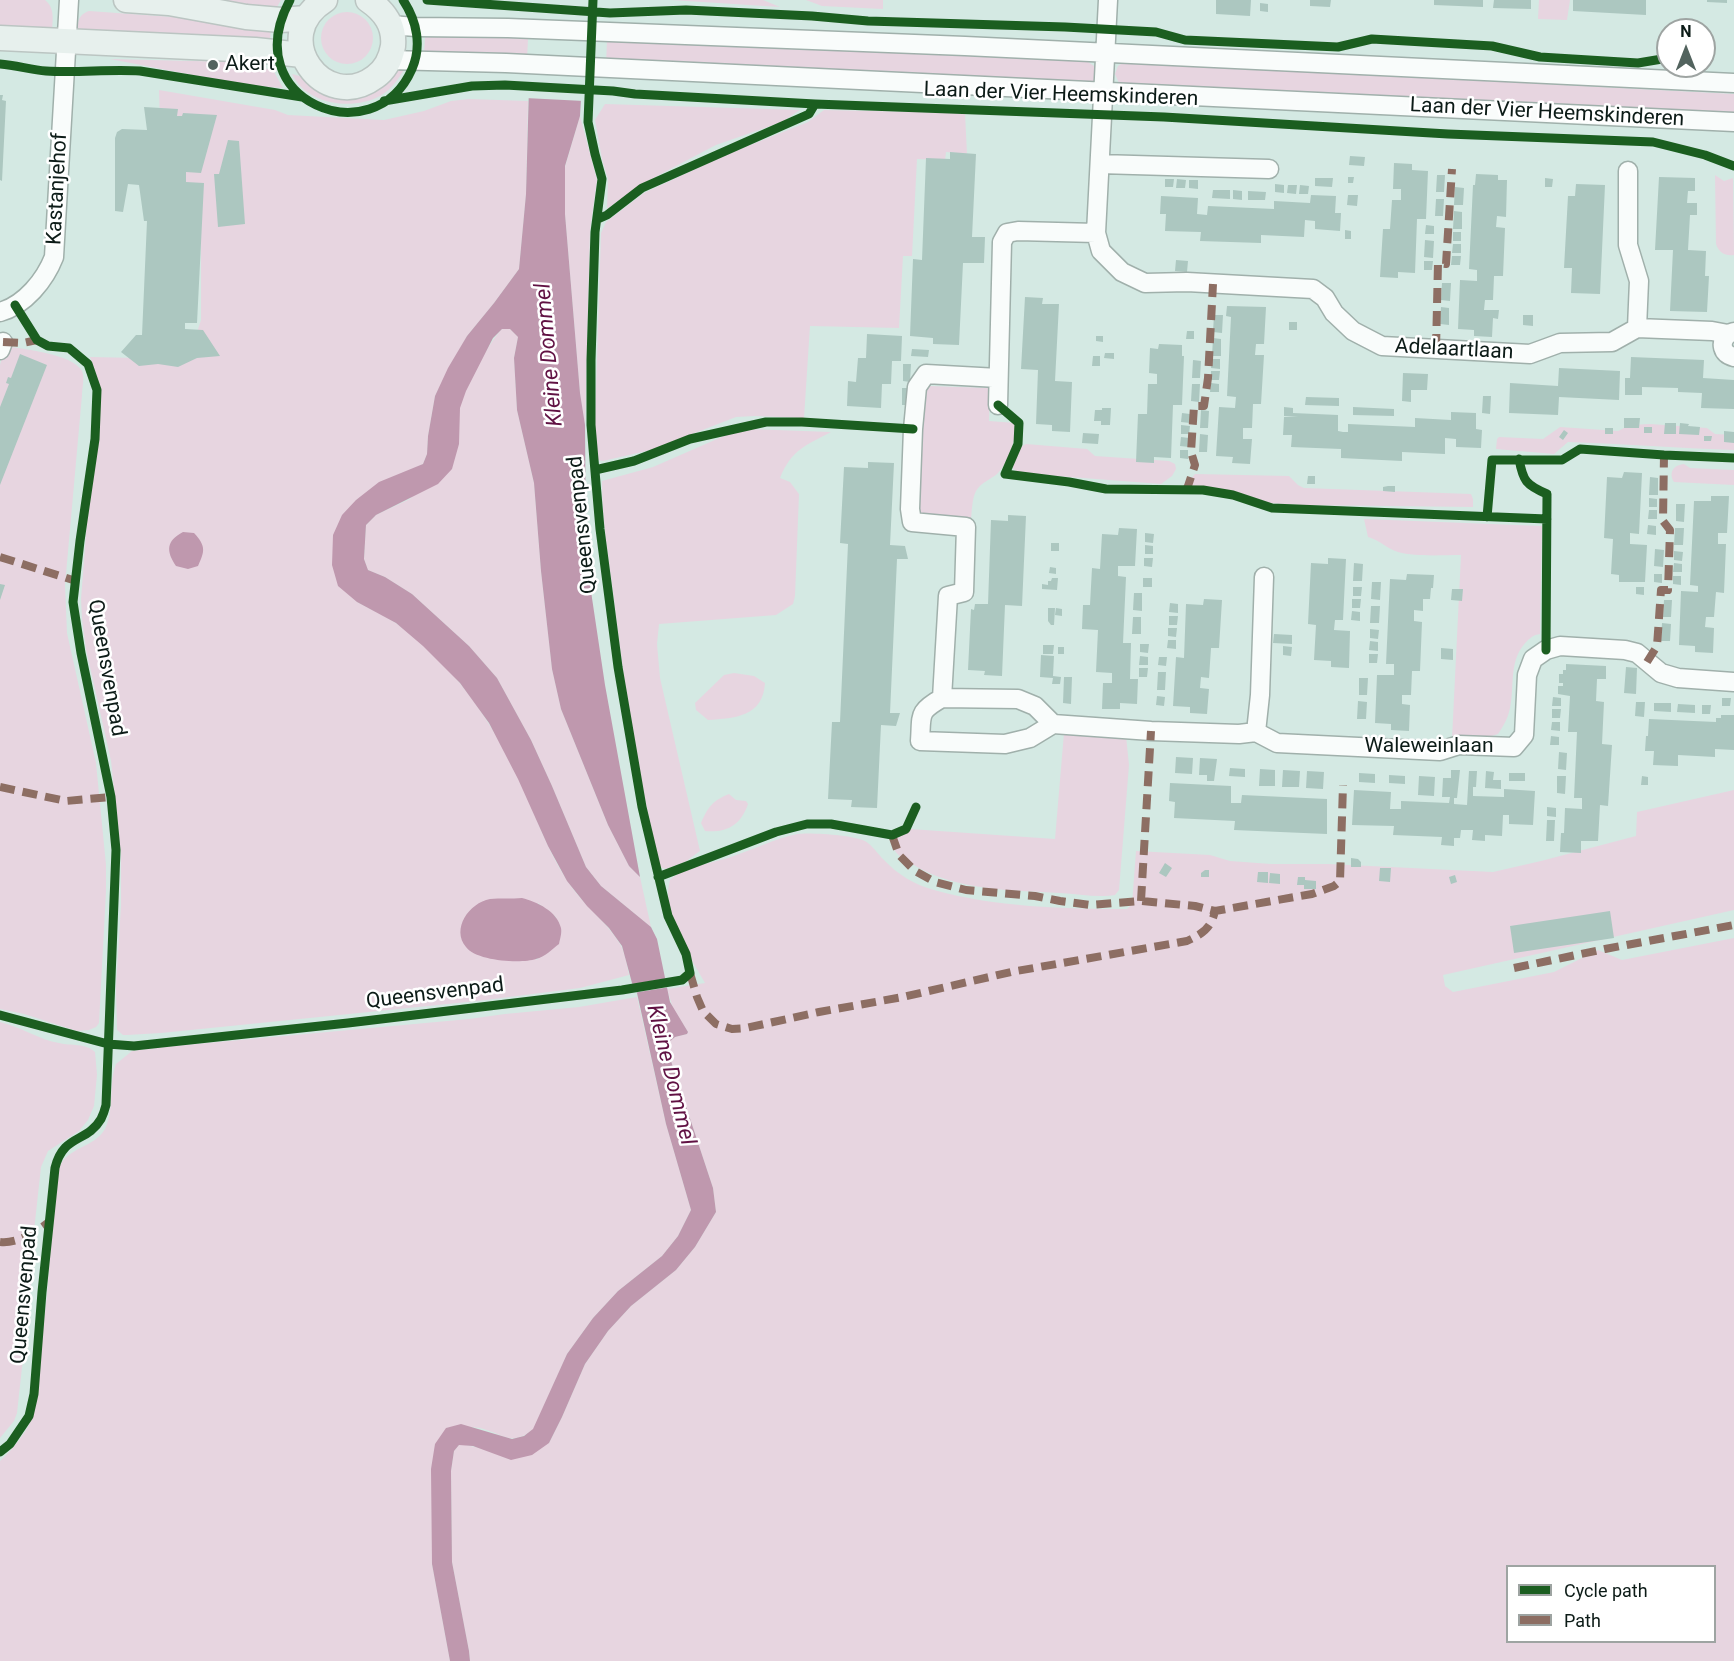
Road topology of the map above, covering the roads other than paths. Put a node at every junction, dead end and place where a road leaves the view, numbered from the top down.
1 (69, 0) edge
2 (126, 0) edge
3 (325, 0) edge
4 (368, 0) edge
5 (1108, 0) edge
6 (306, 18) junction
7 (390, 25) junction
8 (0, 38) edge
9 (66, 41) junction
10 (1105, 53) junction
11 (302, 55) junction
12 (389, 60) junction
13 (1734, 83) edge
14 (1104, 92) junction
15 (1734, 122) edge
16 (1100, 164) junction
17 (1269, 169) dead end
18 (1628, 171) dead end
19 (1096, 233) junction
20 (0, 312) edge
21 (1637, 328) junction
22 (1731, 333) edge
23 (1734, 357) edge
24 (998, 378) junction
25 (998, 405) dead end
26 (1264, 577) dead end
27 (1734, 682) edge
28 (942, 698) junction
29 (1053, 724) junction
30 (1256, 732) junction

1 - 9 street, Kastanjehof
2 - 6 main road
3 - 6 main road
4 - 7 main road
5 - 10 street, Adelaartlaan
6 - 11 main road
7 - 10 street, Laan der Vier Heemskinderen
7 - 12 main road
8 - 9 main road
9 - 11 main road
9 - 20 street, Kastanjehof
10 - 13 street, Laan der Vier Heemskinderen
10 - 14 street, Adelaartlaan
11 - 12 main road
12 - 14 street, Laan der Vier Heemskinderen
14 - 15 street, Laan der Vier Heemskinderen
14 - 16 street, Adelaartlaan
16 - 17 street
16 - 19 street, Adelaartlaan
18 - 21 street
19 - 21 street, Adelaartlaan
19 - 24 street
21 - 22 street
22 - 23 street
24 - 25 street
24 - 28 street
26 - 30 street
27 - 30 street, Waleweinlaan
28 - 29 street
28 - 29 street
29 - 30 street, Waleweinlaan

